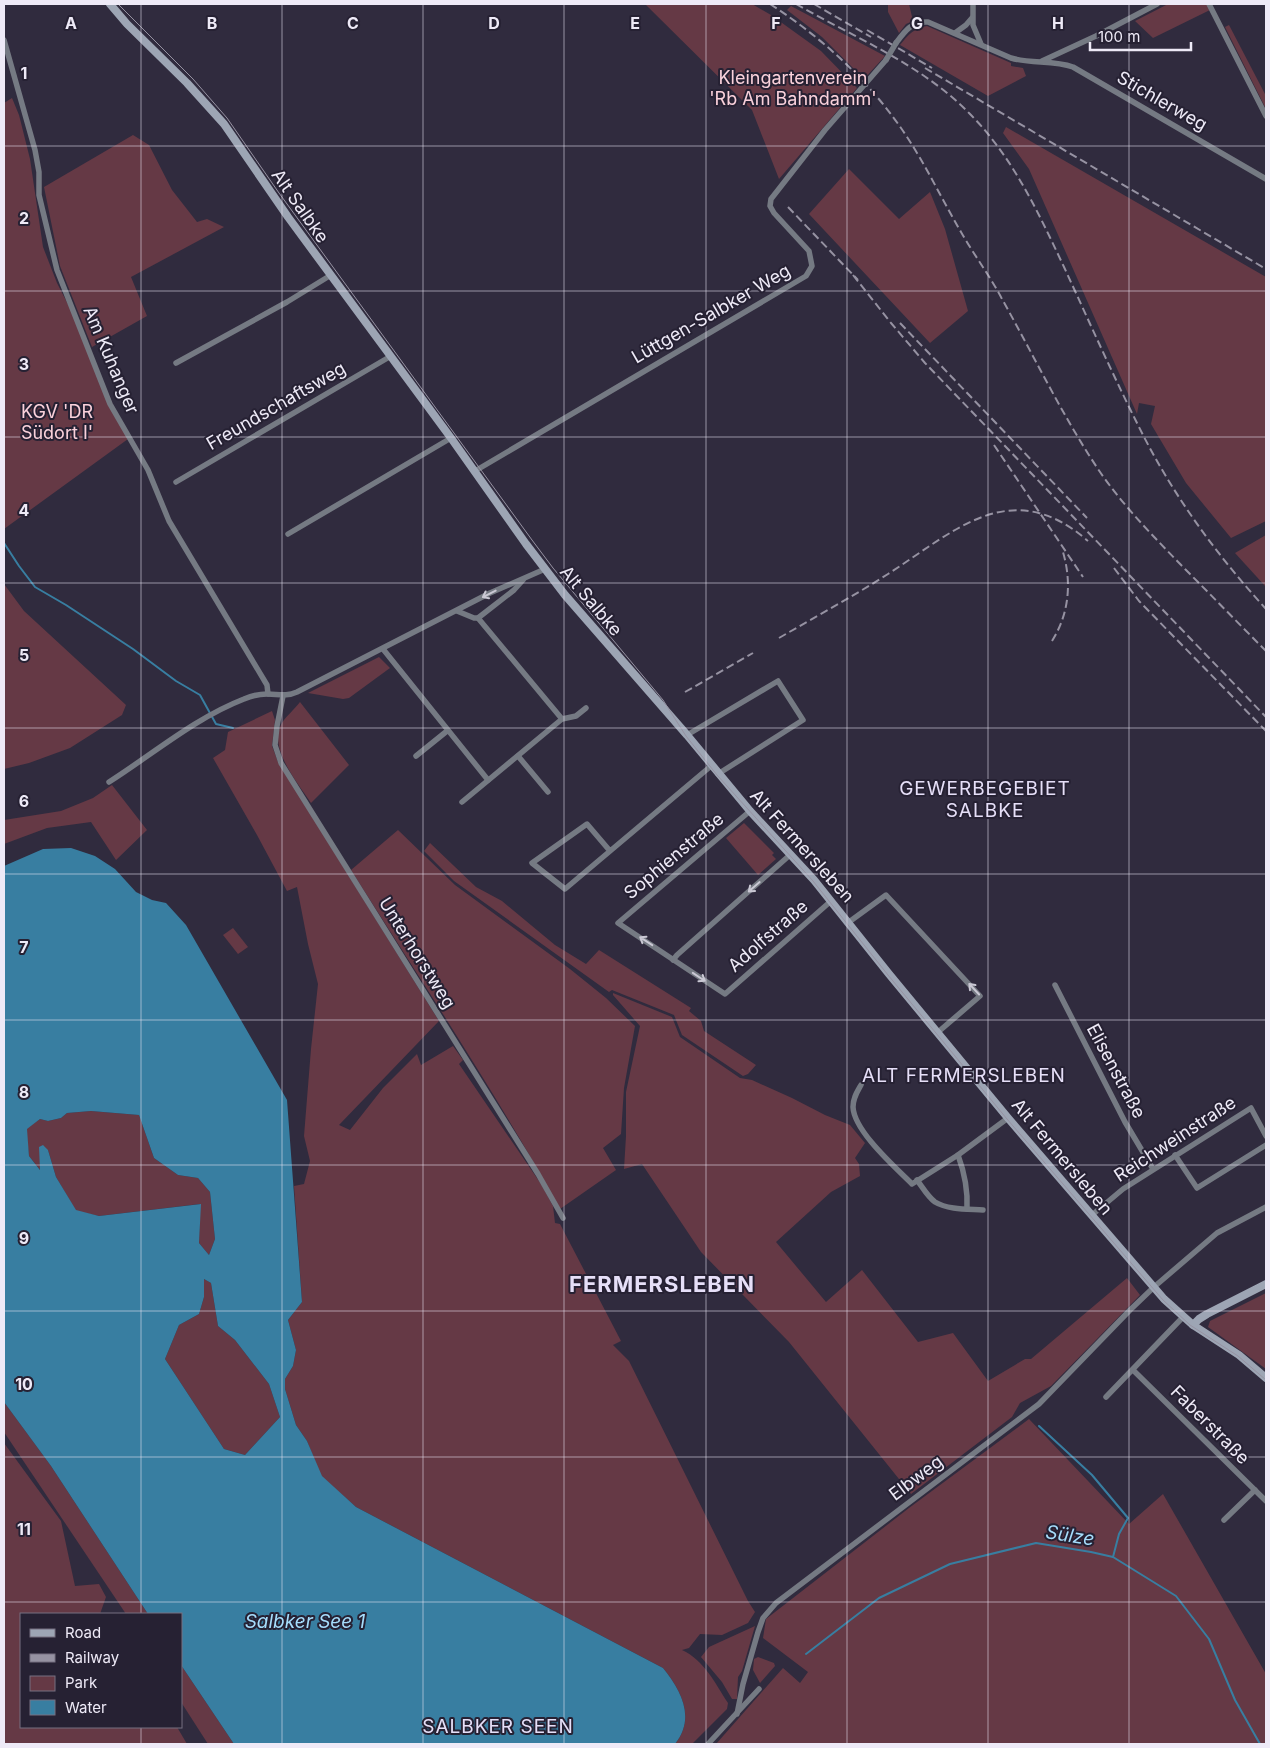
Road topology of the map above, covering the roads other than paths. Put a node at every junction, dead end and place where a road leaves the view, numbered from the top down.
1 (110, 4) edge
2 (973, 4) edge
3 (1157, 4) edge
4 (1209, 4) edge
5 (972, 18) junction
6 (954, 33) junction
7 (4, 40) edge
8 (981, 44) junction
9 (1038, 63) junction
10 (1266, 116) edge
11 (1266, 179) edge
12 (331, 275) junction
13 (391, 356) junction
14 (176, 363) dead end
15 (451, 438) junction
16 (474, 471) junction
17 (176, 482) dead end
18 (288, 534) dead end
19 (545, 570) junction
20 (522, 580) junction
21 (457, 611) junction
22 (478, 618) junction
23 (382, 649) junction
24 (268, 694) junction
25 (283, 696) junction
26 (586, 708) dead end
27 (562, 719) junction
28 (447, 730) junction
29 (687, 735) junction
30 (416, 756) dead end
31 (518, 756) junction
32 (711, 766) junction
33 (718, 774) junction
34 (488, 780) junction
35 (109, 782) dead end
36 (548, 792) dead end
37 (462, 802) dead end
38 (750, 811) junction
39 (610, 851) junction
40 (791, 854) junction
41 (832, 901) junction
42 (849, 922) junction
43 (674, 960) junction
44 (1055, 985) dead end
45 (937, 1033) junction
46 (861, 1085) dead end
47 (1008, 1118) junction
48 (1266, 1136) edge
49 (1266, 1145) edge
50 (1175, 1155) junction
51 (958, 1156) junction
52 (1153, 1168) junction
53 (917, 1180) junction
54 (1266, 1208) edge
55 (967, 1209) junction
56 (984, 1210) dead end
57 (1092, 1216) junction
58 (562, 1218) dead end
59 (1266, 1284) edge
60 (1154, 1287) junction
61 (1183, 1317) junction
62 (1193, 1325) junction
63 (1133, 1370) junction
64 (1266, 1378) edge
65 (1106, 1397) dead end
66 (1255, 1490) junction
67 (1266, 1501) edge
68 (1224, 1520) dead end
69 (759, 1689) dead end
70 (737, 1714) junction
71 (708, 1744) edge

1 - 12 main road, Alt Salbke
2 - 5 street
3 - 9 street
4 - 10 street
5 - 6 street
5 - 8 street
6 - 8 street, Lüttgen-Salbker Weg
6 - 16 street, Lüttgen-Salbker Weg, bridge
7 - 24 street, Am Kuhanger
8 - 9 street, Lüttgen-Salbker Weg
9 - 11 street, Stichlerweg
12 - 13 main road, Alt Salbke
12 - 14 street
13 - 15 main road, Alt Salbke
13 - 17 street, Freundschaftsweg
15 - 16 main road, Alt Salbke
15 - 18 street
16 - 19 main road, Alt Salbke
19 - 20 street
19 - 29 main road, Alt Salbke
20 -> 21 street
20 - 22 street
21 - 22 street
21 - 23 street
22 - 27 street
23 - 25 street
23 - 28 street
24 - 25 street
24 - 35 street
25 - 58 street, Unterhorstweg
26 - 27 street
27 - 31 street
28 - 30 street
28 - 34 street
29 - 32 main road, Alt Salbke
29 - 33 street
31 - 34 street
31 - 36 street
32 - 33 main road, Alt Salbke
32 - 39 street
33 - 38 main road, Alt Fermersleben
34 - 37 street
38 - 40 main road, Alt Fermersleben
43 -> 38 street, Sophienstraße
39 - 39 street
40 - 41 main road, Alt Fermersleben
40 -> 43 street
41 - 42 main road, Alt Fermersleben
43 -> 41 street, Adolfstraße
42 - 45 main road, Alt Fermersleben
45 -> 42 street
44 - 52 street, Elisenstraße
45 - 47 main road, Alt Fermersleben
46 - 53 street
47 - 51 street
47 - 57 main road, Alt Fermersleben
48 - 50 street, Reichweinstraße
49 - 50 street
50 - 52 street, Reichweinstraße
51 - 53 street
51 - 55 street
52 - 57 street, Reichweinstraße
53 - 55 street
54 - 60 street, Elbweg
55 - 56 street
57 - 60 main road, Alt Fermersleben
59 - 62 main road
60 - 61 main road, Alt Fermersleben
60 - 70 street, Elbweg
61 - 62 main road, Alt Fermersleben
61 - 63 street
62 - 64 main road, Alt Fermersleben
63 - 65 street
63 - 66 street, Faberstraße
66 - 67 street, Faberstraße
66 - 68 street
69 - 70 street
70 - 71 street

